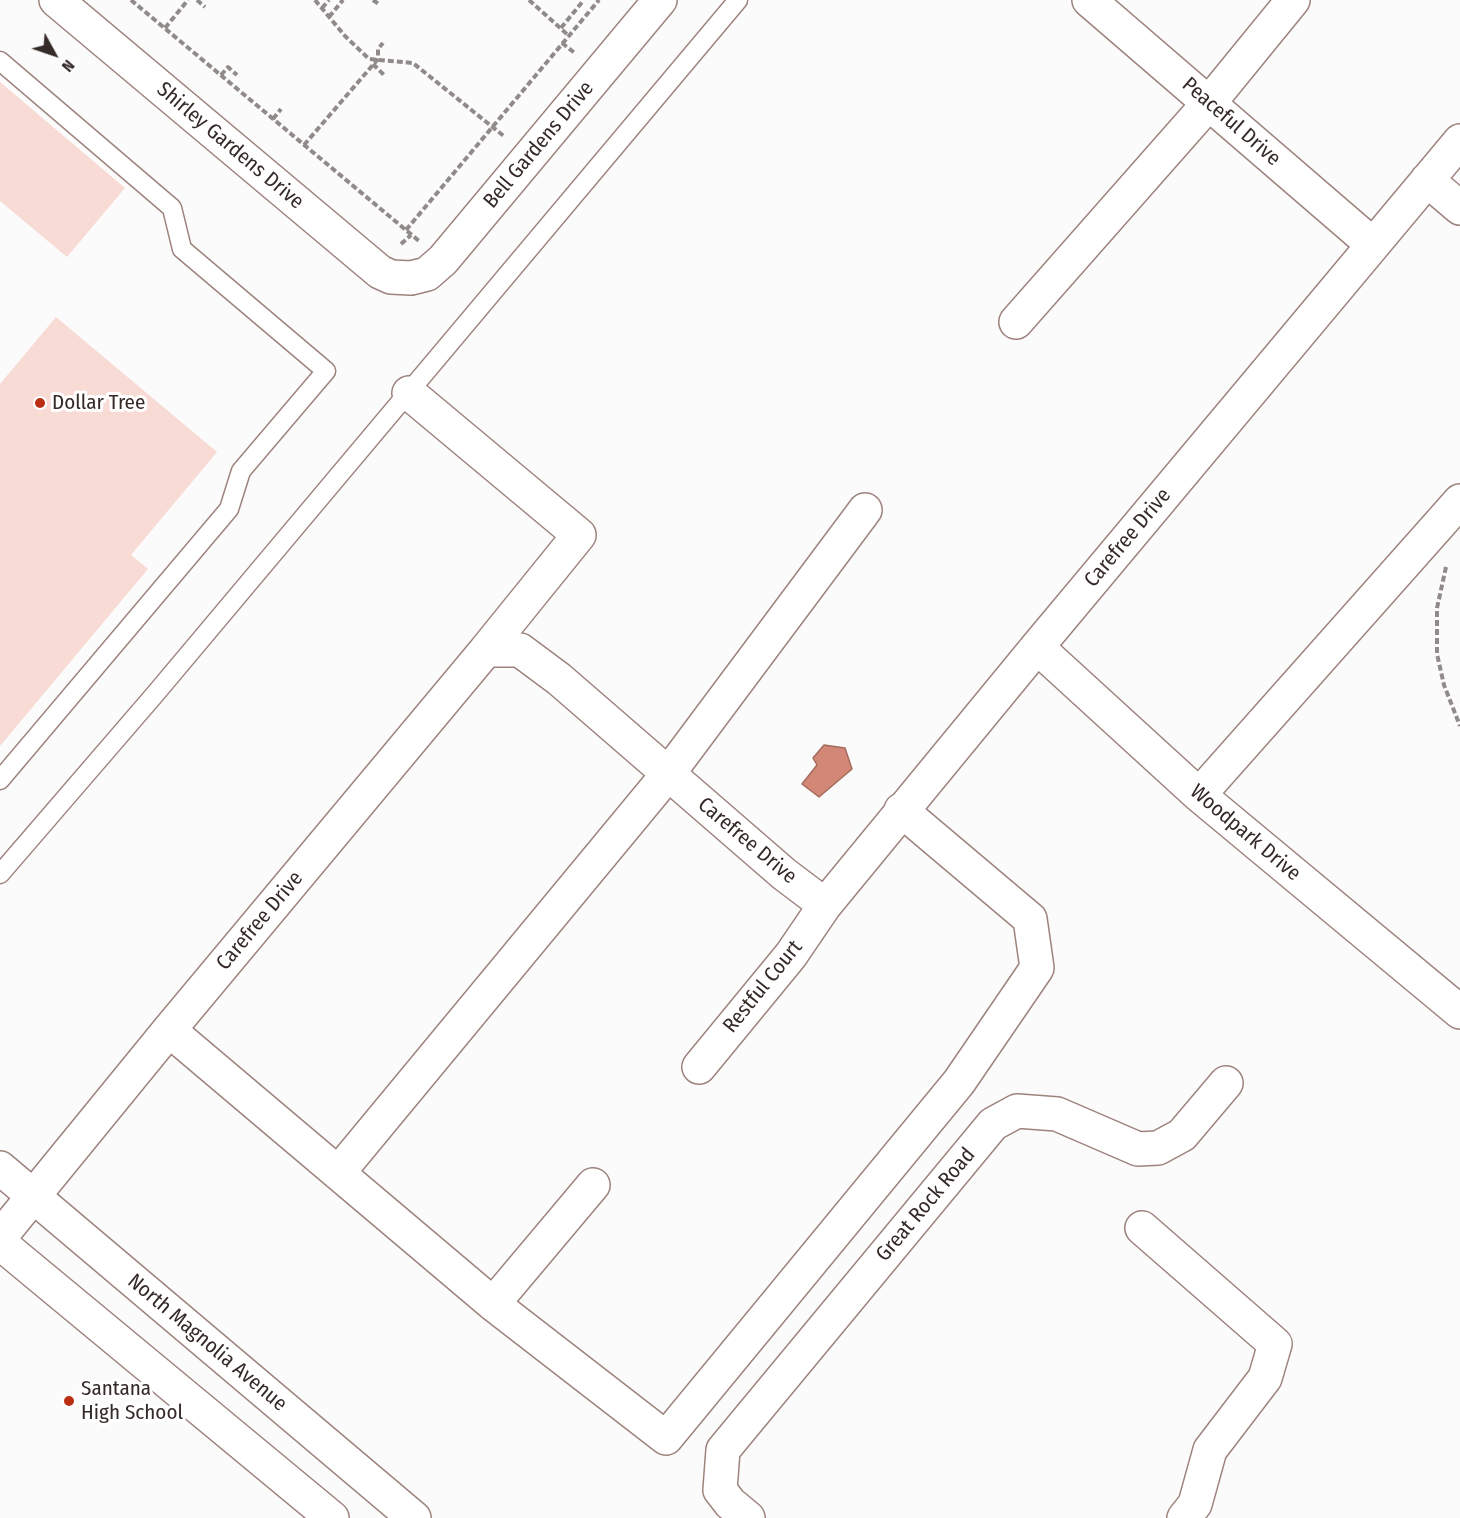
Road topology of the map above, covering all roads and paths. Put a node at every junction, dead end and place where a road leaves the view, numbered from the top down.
1 (56, 0) edge
2 (131, 0) edge
3 (188, 0) edge
4 (197, 0) edge
5 (315, 0) edge
6 (329, 0) edge
7 (343, 0) edge
8 (374, 0) edge
9 (529, 0) edge
10 (599, 0) edge
11 (660, 0) edge
12 (738, 0) edge
13 (1089, 0) edge
14 (1293, 0) edge
15 (583, 1) edge
16 (380, 5) dead end
17 (205, 7) dead end
18 (322, 8) junction
19 (329, 17) junction
20 (165, 28) junction
21 (561, 28) junction
22 (569, 36) junction
23 (383, 43) dead end
24 (378, 60) junction
25 (0, 61) edge
26 (373, 64) junction
27 (221, 75) junction
28 (237, 75) dead end
29 (385, 76) dead end
30 (1209, 103) junction
31 (281, 109) dead end
32 (273, 119) junction
33 (493, 127) junction
34 (508, 139) dead end
35 (1460, 141) edge
36 (304, 145) junction
37 (1427, 180) junction
38 (1460, 208) edge
39 (406, 230) junction
40 (1372, 244) junction
41 (425, 246) dead end
42 (411, 278) joint
43 (1016, 322) dead end
44 (409, 393) junction
45 (1460, 501) edge
46 (865, 510) dead end
47 (1446, 564) dead end
48 (1037, 646) junction
49 (486, 650) junction
50 (1460, 726) edge
51 (668, 774) junction
52 (0, 780) edge
53 (1199, 795) junction
54 (901, 810) junction
55 (0, 874) edge
56 (825, 904) junction
57 (1460, 1012) edge
58 (169, 1030) junction
59 (699, 1067) dead end
60 (1226, 1083) dead end
61 (0, 1168) edge
62 (338, 1173) junction
63 (593, 1185) dead end
64 (34, 1197) junction
65 (1142, 1228) dead end
66 (0, 1237) edge
67 (0, 1243) edge
68 (493, 1304) junction
69 (739, 1511) edge
70 (332, 1518) edge
71 (414, 1518) edge
72 (1184, 1518) edge

1 - 42 street, Shirley Gardens Drive
2 - 20 path
3 - 20 path
4 - 17 path
5 - 18 path
6 - 18 path
7 - 19 path
8 - 16 path
9 - 21 path
10 - 22 path
11 - 42 street, Bell Gardens Drive
12 - 44 lane
13 - 30 street, Peaceful Drive
14 - 30 street
15 - 21 path
18 - 19 path
19 - 24 path
20 - 27 path
21 - 22 path
22 - 33 path
23 - 24 path
24 - 26 path
24 - 33 path
25 - 52 lane
26 - 29 path
26 - 36 path
27 - 28 path
27 - 32 path
30 - 40 street, Peaceful Drive
30 - 43 street
31 - 32 path
32 - 36 path
33 - 34 path
33 - 39 path
35 - 37 street, Carefree Drive
36 - 39 path
37 - 38 street
37 - 40 street, Carefree Drive
39 - 41 path
40 - 48 street, Carefree Drive
44 - 49 street
44 - 55 lane
45 - 53 street
46 - 51 street
47 - 50 path
48 - 53 street, Woodpark Drive
48 - 54 street, Carefree Drive
49 - 51 street, Carefree Drive
49 - 58 street, Carefree Drive
51 - 56 street, Carefree Drive
51 - 62 street
53 - 57 street, Woodpark Drive
54 - 56 street, Carefree Drive
54 - 68 street
56 - 59 street, Restful Court
58 - 62 street
58 - 64 street, Carefree Drive
60 - 69 street, Great Rock Road
61 - 64 street, North Magnolia Avenue
62 - 68 street
63 - 68 street
64 - 66 street, Carefree Drive
64 - 71 street, North Magnolia Avenue
65 - 72 street
67 - 70 street

